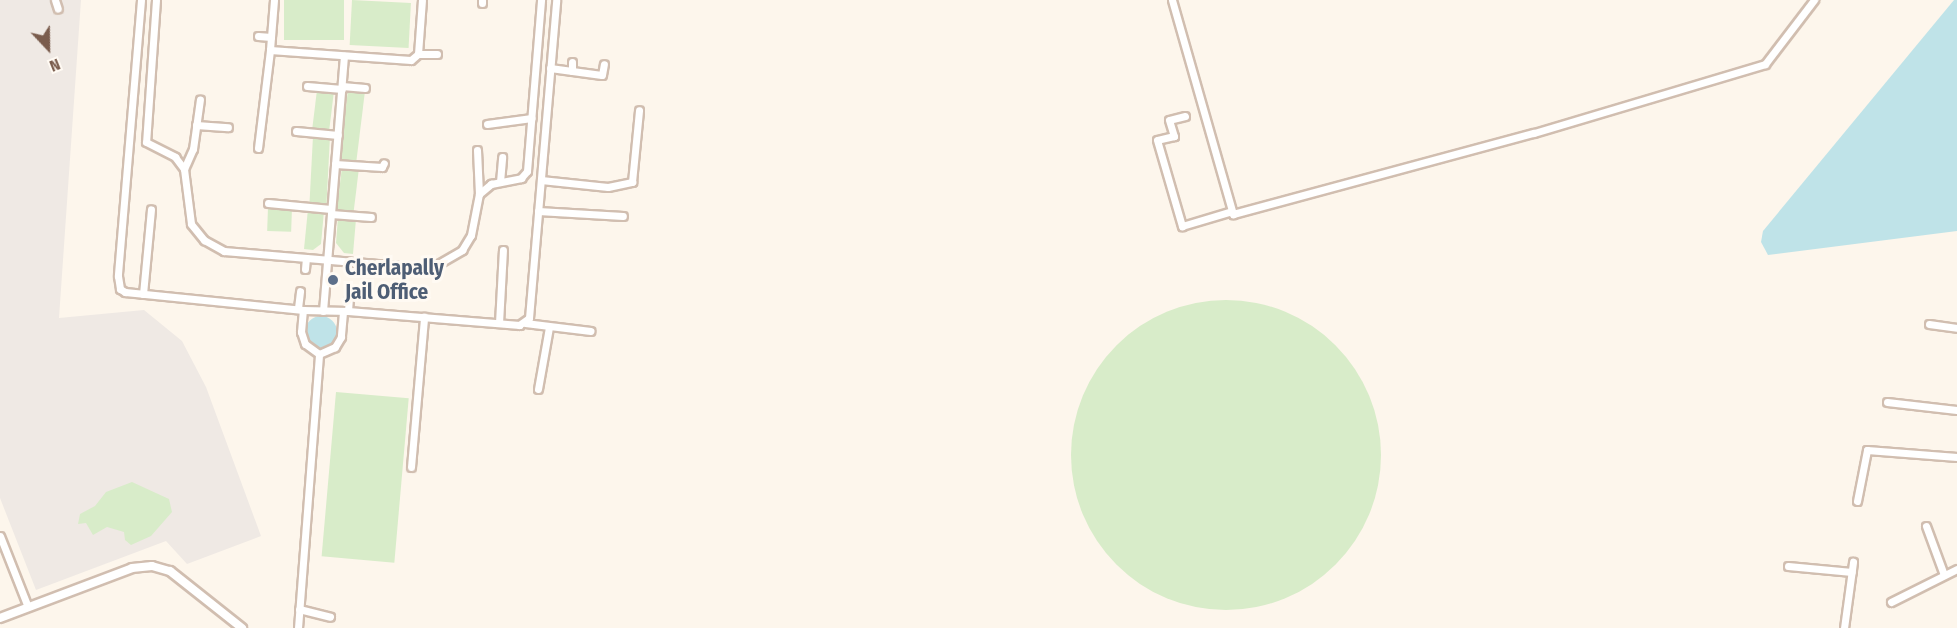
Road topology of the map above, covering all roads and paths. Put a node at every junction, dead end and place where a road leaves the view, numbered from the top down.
1 (55, 0) edge
2 (141, 0) edge
3 (156, 0) edge
4 (274, 0) edge
5 (422, 0) edge
6 (541, 0) edge
7 (556, 0) edge
8 (1172, 0) edge
9 (1814, 0) edge
10 (58, 9) dead end
11 (555, 12) junction
12 (565, 12) dead end
13 (258, 36) dead end
14 (271, 37) junction
15 (270, 50) junction
16 (418, 54) junction
17 (437, 54) dead end
18 (344, 56) junction
19 (572, 62) dead end
20 (603, 64) dead end
21 (550, 68) junction
22 (572, 71) junction
23 (527, 75) dead end
24 (535, 76) junction
25 (307, 86) dead end
26 (342, 88) junction
27 (365, 88) dead end
28 (200, 99) dead end
29 (639, 110) dead end
30 (1185, 116) dead end
31 (531, 118) junction
32 (487, 124) dead end
33 (196, 125) junction
34 (228, 127) dead end
35 (296, 131) dead end
36 (338, 135) junction
37 (258, 148) dead end
38 (477, 150) dead end
39 (502, 157) dead end
40 (384, 163) dead end
41 (335, 164) junction
42 (184, 170) junction
43 (541, 180) junction
44 (500, 182) junction
45 (479, 194) junction
46 (268, 203) dead end
47 (151, 209) dead end
48 (331, 211) junction
49 (538, 211) junction
50 (1232, 211) junction
51 (623, 216) dead end
52 (371, 217) dead end
53 (503, 250) dead end
54 (306, 258) junction
55 (326, 260) junction
56 (305, 269) dead end
57 (300, 291) dead end
58 (143, 294) junction
59 (349, 296) dead end
60 (301, 309) junction
61 (323, 311) junction
62 (345, 312) junction
63 (424, 317) junction
64 (525, 322) junction
65 (499, 323) junction
66 (1929, 324) dead end
67 (549, 327) junction
68 (1957, 328) edge
69 (591, 332) dead end
70 (319, 354) junction
71 (537, 389) dead end
72 (1887, 402) dead end
73 (1957, 410) edge
74 (1957, 457) edge
75 (411, 467) dead end
76 (1857, 501) dead end
77 (1926, 526) dead end
78 (0, 536) edge
79 (1853, 562) dead end
80 (1788, 566) dead end
81 (1957, 569) edge
82 (1852, 572) junction
83 (1944, 575) junction
84 (1891, 602) dead end
85 (28, 608) junction
86 (299, 609) junction
87 (330, 616) dead end
88 (0, 618) edge
89 (242, 628) edge
90 (298, 628) edge
91 (1844, 628) edge

1 - 10 street
2 - 58 street
3 - 42 street
4 - 14 street
5 - 16 street
6 - 24 street
7 - 11 street
8 - 50 street
9 - 50 street
11 - 12 street
11 - 21 street
13 - 14 street
14 - 15 street
15 - 18 street
15 - 37 street
16 - 17 street
16 - 18 street
18 - 26 street
19 - 22 street
20 - 22 street
21 - 22 street
21 - 43 street
23 - 24 street
24 - 31 street
25 - 26 street
26 - 27 street
26 - 36 street
28 - 33 street
29 - 43 street
30 - 50 street
31 - 32 street
31 - 44 street
33 - 34 street
33 - 42 street
35 - 36 street
36 - 41 street
38 - 45 street
39 - 44 street
40 - 41 street
41 - 48 street
42 - 54 street
43 - 49 street
44 - 45 street
45 - 55 street
46 - 48 street
47 - 58 street
48 - 52 street
48 - 55 street
49 - 51 street
49 - 64 street
53 - 65 street
54 - 55 street
54 - 56 street
55 - 61 street
57 - 60 street
58 - 60 street
59 - 62 street
60 - 61 street
60 - 70 street
61 - 62 street
62 - 63 street
62 - 70 street
63 - 65 street
63 - 75 street
64 - 65 street
64 - 67 street
66 - 68 street
67 - 69 street
67 - 71 street
70 - 86 street
72 - 73 street
74 - 76 street
77 - 83 street
78 - 85 street
79 - 82 street
80 - 82 street
81 - 83 street
82 - 91 street
83 - 84 street
85 - 88 street
85 - 89 street
86 - 87 street
86 - 90 street

